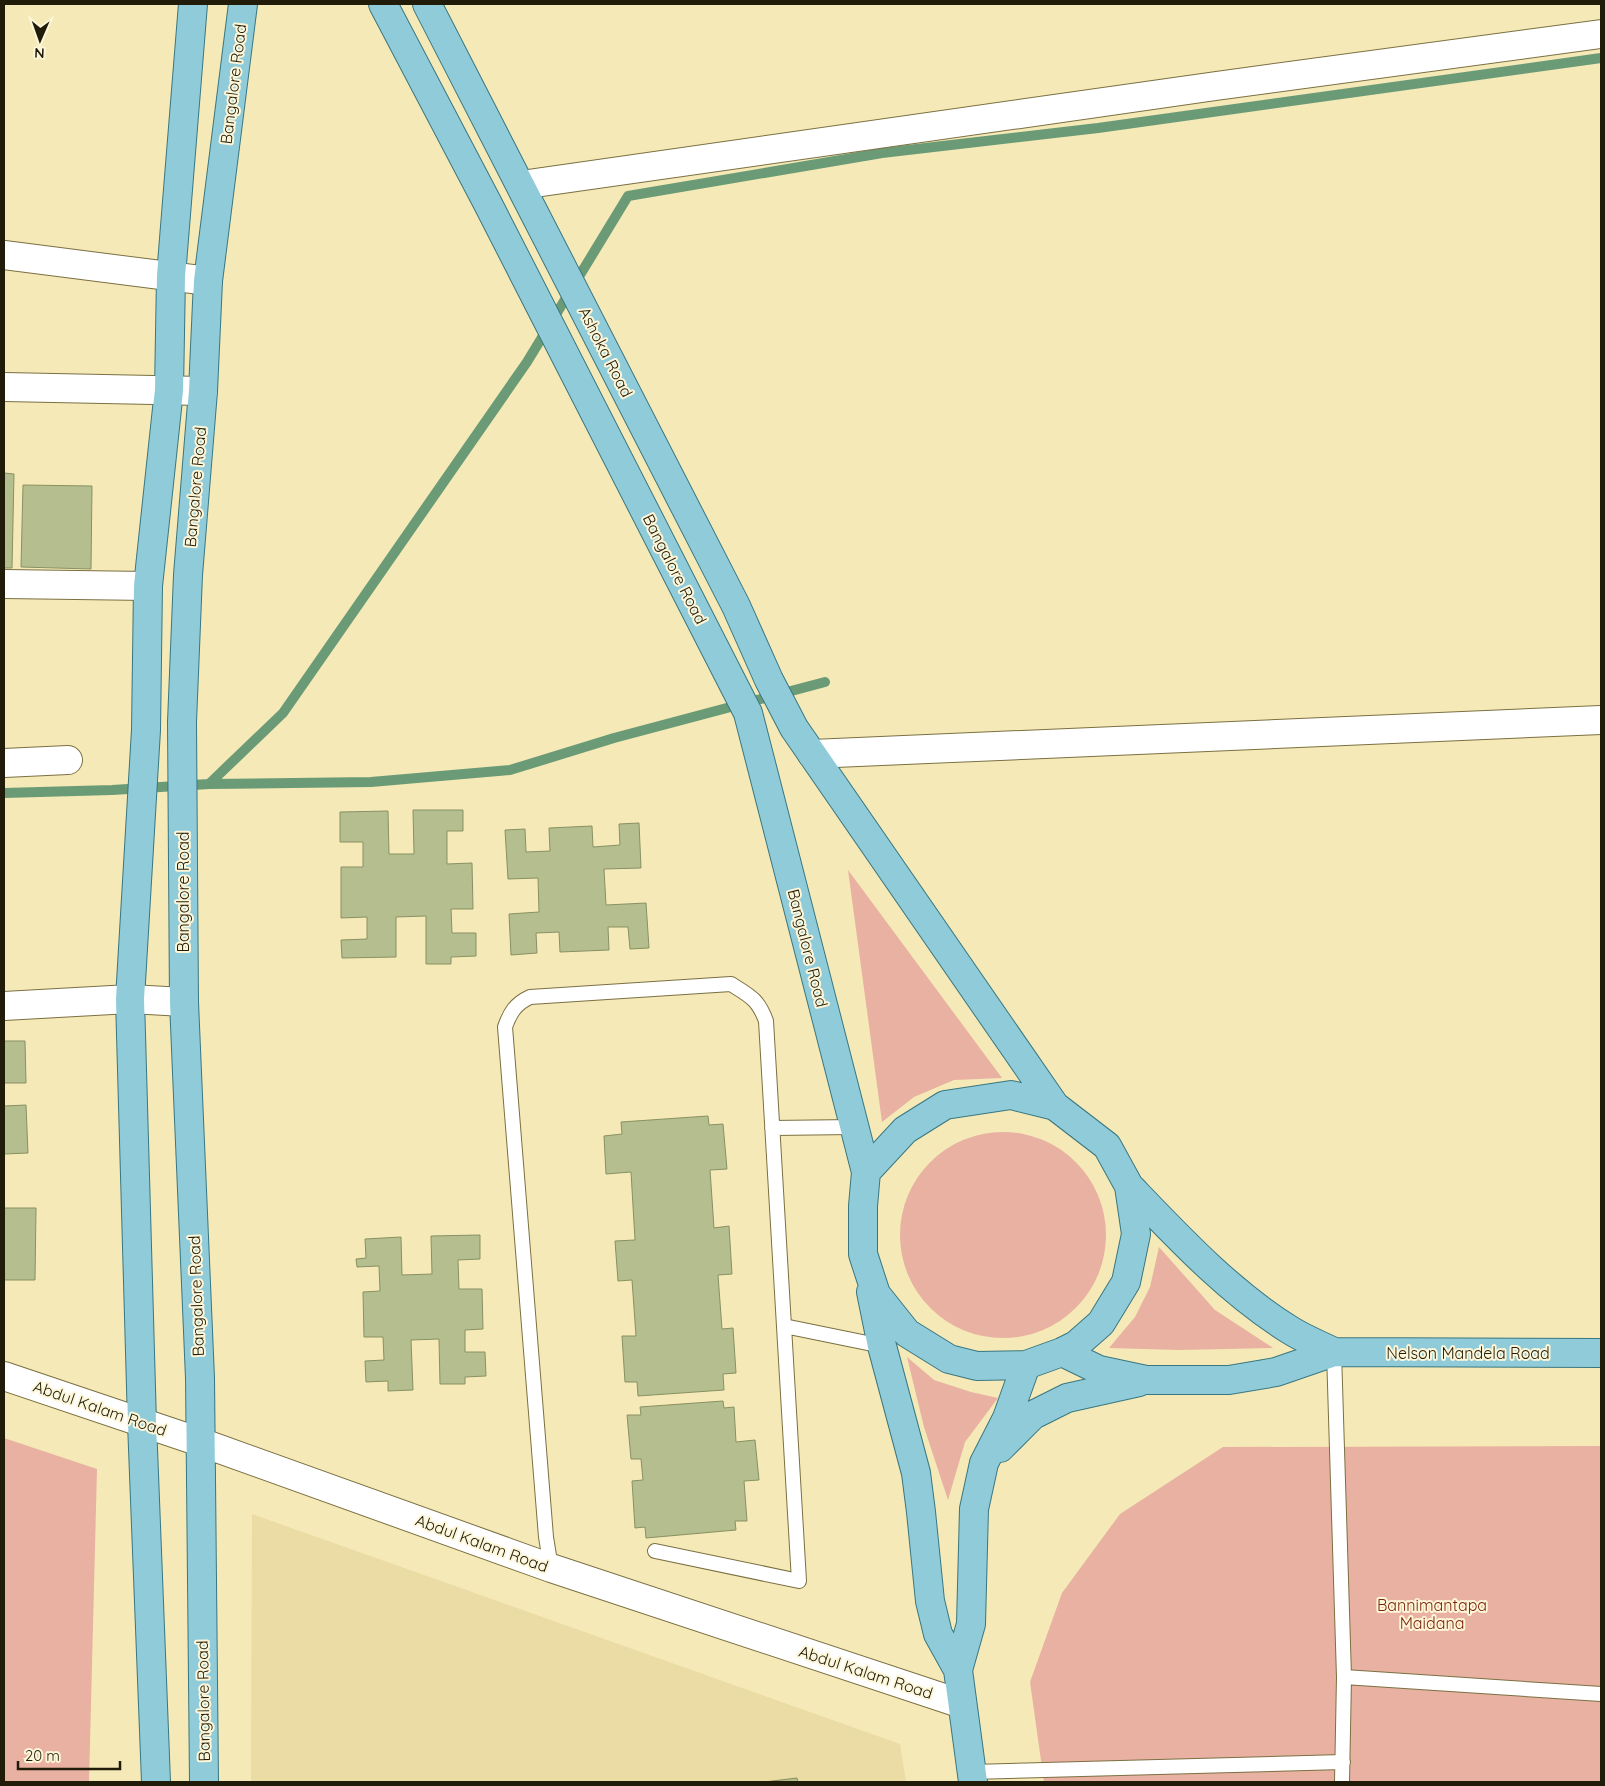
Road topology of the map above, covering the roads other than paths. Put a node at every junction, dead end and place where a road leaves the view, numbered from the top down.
1 (193, 4) edge
2 (243, 4) edge
3 (383, 4) edge
4 (427, 4) edge
5 (1601, 34) edge
6 (521, 185) junction
7 (4, 255) edge
8 (171, 276) junction
9 (208, 281) junction
10 (4, 387) edge
11 (169, 390) junction
12 (203, 391) junction
13 (4, 584) edge
14 (148, 586) junction
15 (1601, 720) edge
16 (812, 754) junction
17 (68, 760) dead end
18 (4, 763) edge
19 (130, 999) junction
20 (184, 1002) junction
21 (4, 1006) edge
22 (1055, 1106) junction
23 (854, 1127) junction
24 (772, 1128) junction
25 (866, 1172) junction
26 (1129, 1186) junction
27 (863, 1254) junction
28 (784, 1326) junction
29 (882, 1346) junction
30 (1062, 1352) junction
31 (1334, 1352) junction
32 (1601, 1353) edge
33 (1026, 1365) junction
34 (4, 1376) edge
35 (1146, 1380) junction
36 (142, 1423) junction
37 (200, 1442) junction
38 (984, 1463) junction
39 (655, 1551) dead end
40 (551, 1568) junction
41 (958, 1670) junction
42 (1344, 1677) junction
43 (1601, 1694) edge
44 (962, 1704) junction
45 (1343, 1762) junction
46 (972, 1777) edge
47 (156, 1782) edge
48 (204, 1782) edge
49 (1342, 1782) edge

1 - 8 main road
2 - 9 main road, Bangalore Road
3 - 23 main road, Bangalore Road
4 - 6 main road, Ashoka Road
5 - 6 street
6 - 16 main road, Ashoka Road
7 - 8 street
8 - 9 street
8 - 11 main road
9 - 12 main road, Bangalore Road
10 - 11 street
11 - 12 street
11 - 14 main road
12 - 20 main road, Bangalore Road
13 - 14 street
14 - 19 main road
15 - 16 street
16 - 22 main road, Ashoka Road
17 - 18 street
19 - 20 street
19 - 21 street
19 - 36 main road
20 - 37 main road, Bangalore Road
22 - 25 main road
22 - 26 main road
23 - 24 lane
23 - 25 main road, Bangalore Road
24 - 28 lane
24 - 40 lane
25 - 27 main road, Bangalore Road
26 - 30 main road
26 - 31 main road, Nelson Mandela Road
27 - 29 main road
27 - 33 main road
28 - 29 lane
28 - 39 lane
29 - 41 main road
30 - 33 main road
30 - 35 main road, Nelson Mandela Road
31 - 32 main road, Nelson Mandela Road
31 - 35 main road, Nelson Mandela Road
31 - 42 lane
33 - 38 main road
34 - 36 street, Abdul Kalam Road
35 - 38 main road
36 - 37 street, Abdul Kalam Road
36 - 47 main road
37 - 40 street, Abdul Kalam Road
37 - 48 main road, Bangalore Road
38 - 41 main road
40 - 44 street, Abdul Kalam Road
41 - 44 main road
42 - 43 lane
42 - 45 lane
44 - 46 main road
45 - 46 lane
45 - 49 lane

